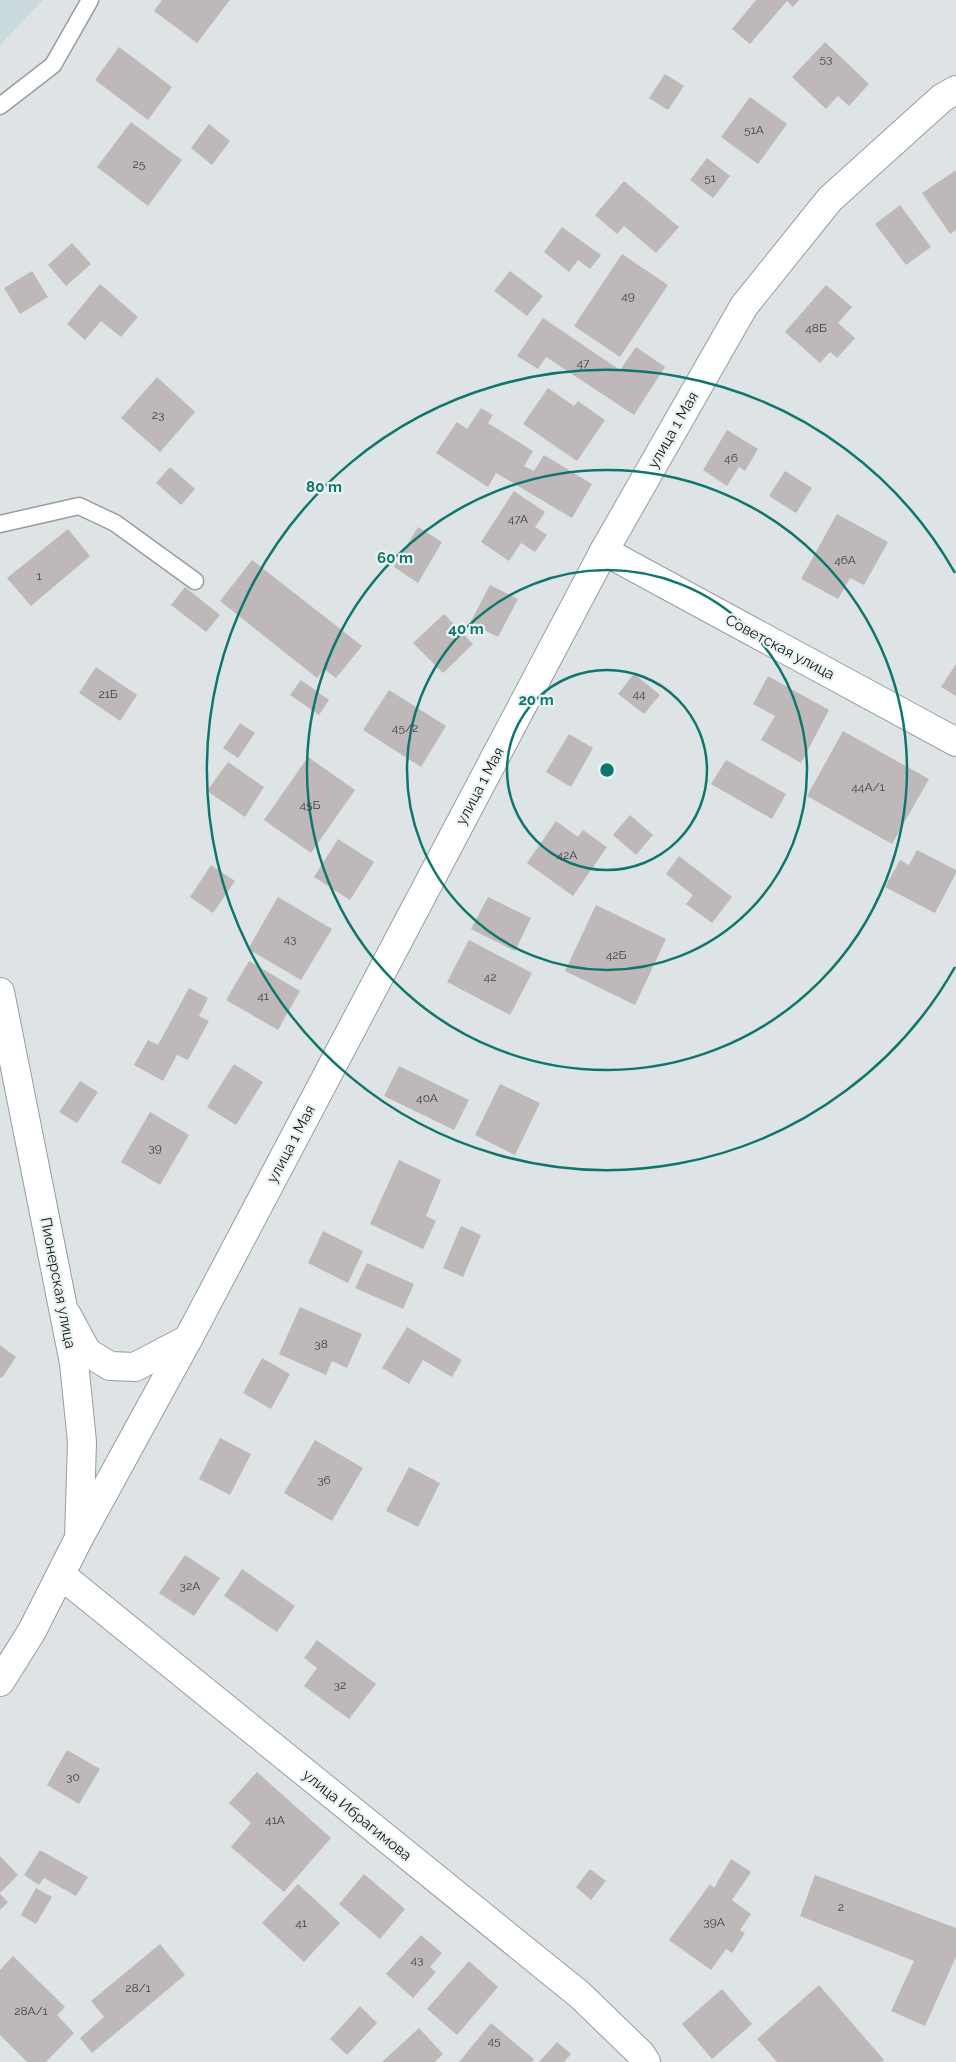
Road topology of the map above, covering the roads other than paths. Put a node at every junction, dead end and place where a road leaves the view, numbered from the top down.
1 (90, 0) edge
2 (956, 90) edge
3 (0, 106) edge
4 (0, 524) edge
5 (604, 552) junction
6 (195, 581) dead end
7 (956, 742) edge
8 (0, 992) edge
9 (62, 1307) junction
10 (188, 1339) junction
11 (79, 1538) junction
12 (61, 1575) junction
13 (0, 1682) edge
14 (646, 2062) edge

1 - 3 lane
2 - 5 street, улица 1 Мая
4 - 6 lane
5 - 7 street, Советская улица
5 - 10 street, улица 1 Мая
8 - 9 street, Пионерская улица
9 - 10 street
9 - 11 street, Пионерская улица
10 - 11 street, улица 1 Мая
11 - 12 street, Пионерская улица
12 - 13 street
12 - 14 street, улица Ибрагимова

